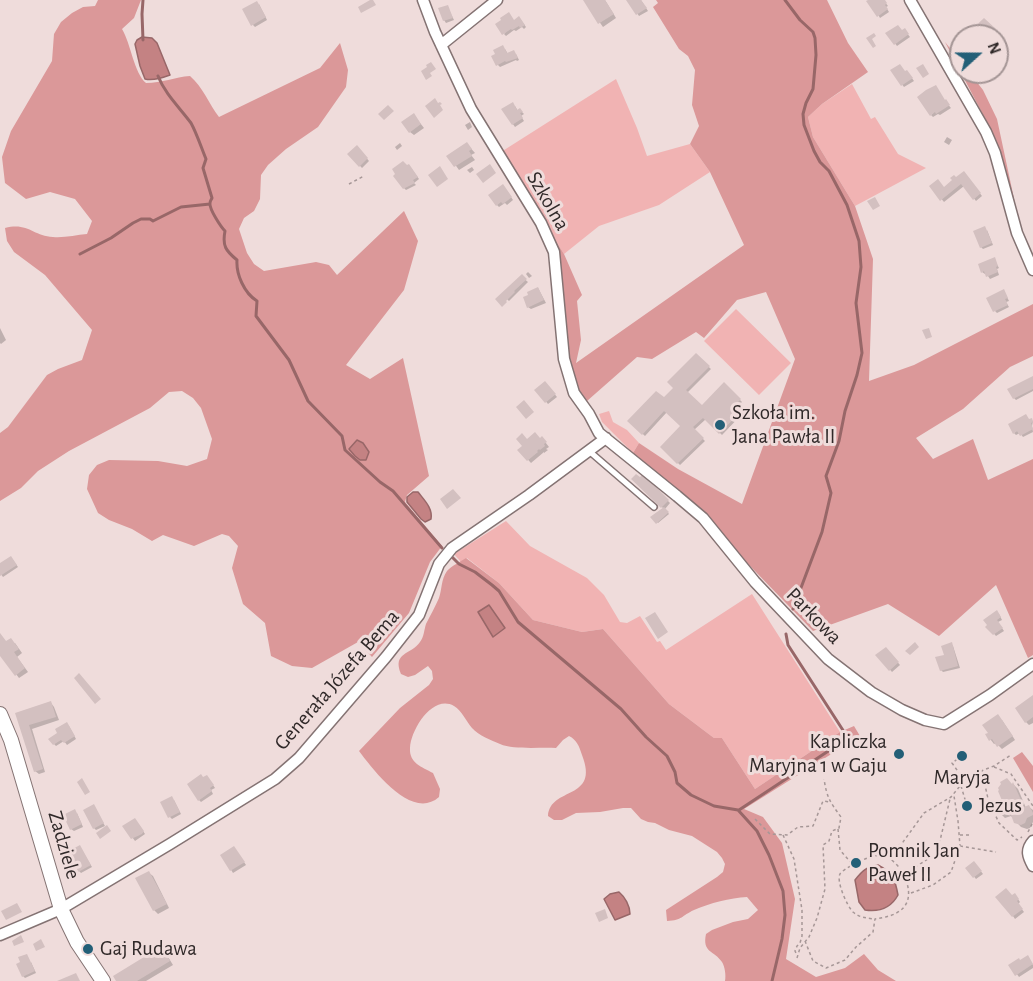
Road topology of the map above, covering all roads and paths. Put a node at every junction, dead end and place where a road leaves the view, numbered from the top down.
1 (423, 0) edge
2 (497, 0) edge
3 (910, 0) edge
4 (441, 45) junction
5 (364, 176) dead end
6 (349, 184) dead end
7 (1033, 270) edge
8 (602, 436) junction
9 (589, 451) junction
10 (654, 507) dead end
11 (1033, 664) edge
12 (0, 714) edge
13 (1011, 755) dead end
14 (962, 756) dead end
15 (994, 766) junction
16 (982, 771) junction
17 (824, 779) dead end
18 (965, 780) junction
19 (961, 785) junction
20 (954, 794) junction
21 (950, 798) junction
22 (829, 802) junction
23 (967, 806) dead end
24 (1033, 806) edge
25 (755, 819) dead end
26 (1033, 822) edge
27 (838, 828) junction
28 (783, 835) junction
29 (959, 835) junction
30 (970, 835) dead end
31 (1017, 840) junction
32 (1033, 841) edge
33 (1021, 845) dead end
34 (960, 846) junction
35 (996, 852) dead end
36 (888, 856) junction
37 (853, 866) junction
38 (1033, 866) edge
39 (904, 874) junction
40 (910, 893) junction
41 (61, 909) junction
42 (875, 919) junction
43 (0, 935) edge
44 (806, 941) junction
45 (103, 981) edge

1 - 4 street, Szkolna
2 - 4 street
3 - 7 street
4 - 8 street, Szkolna
5 - 6 path
8 - 9 street, Generała Józefa Bema
8 - 11 street, Parkowa
9 - 10 lane
9 - 41 street, Generała Józefa Bema
12 - 41 street, Zadziele
13 - 15 path
14 - 18 path
15 - 16 path
15 - 24 path
16 - 18 path
16 - 31 path
17 - 22 path
18 - 19 path
19 - 20 path
19 - 23 path
20 - 21 path
20 - 29 path
21 - 36 path
21 - 39 path
22 - 27 path
22 - 28 path
25 - 28 path
26 - 31 path
27 - 37 path
27 - 44 path
28 - 44 path
29 - 30 path
29 - 34 path
31 - 33 path
32 - 38 street
34 - 35 path
34 - 40 path
36 - 37 path
36 - 39 path
37 - 42 path
39 - 40 path
40 - 42 path
41 - 43 street, Generała Józefa Bema
41 - 45 street, Zadziele
42 - 44 path

